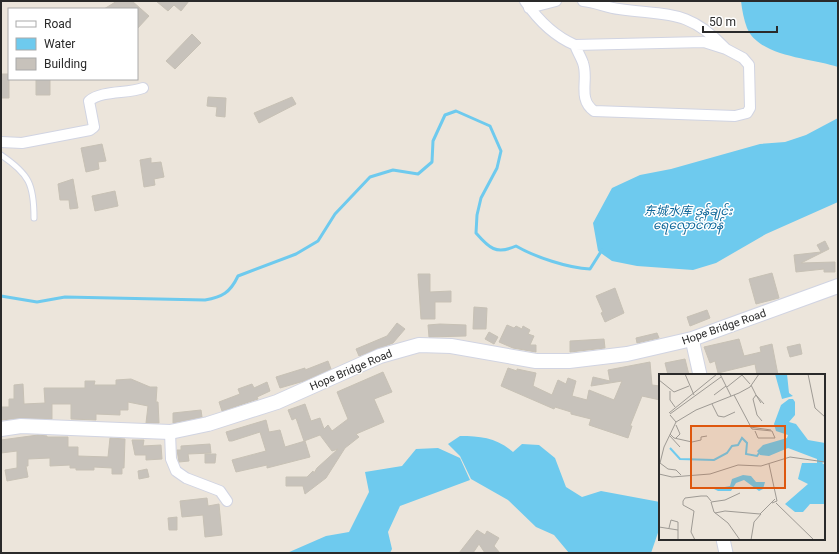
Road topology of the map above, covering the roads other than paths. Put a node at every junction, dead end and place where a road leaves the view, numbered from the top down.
1 (556, 1) edge
2 (583, 1) edge
3 (527, 4) edge
4 (575, 45) junction
5 (726, 49) junction
6 (143, 88) dead end
7 (1, 142) edge
8 (1, 155) edge
9 (34, 218) dead end
10 (838, 286) edge
11 (692, 339) junction
12 (700, 374) edge
13 (1, 429) edge
14 (170, 432) junction
15 (227, 501) dead end
16 (723, 540) edge
17 (726, 553) edge

1 - 3 street
2 - 5 street
3 - 4 street
4 - 5 street
4 - 5 street
6 - 7 street
8 - 9 lane
10 - 11 main road, Hope Bridge Road
11 - 12 street
11 - 14 main road, Hope Bridge Road
13 - 14 main road, Hope Bridge Road
14 - 15 street
16 - 17 street

